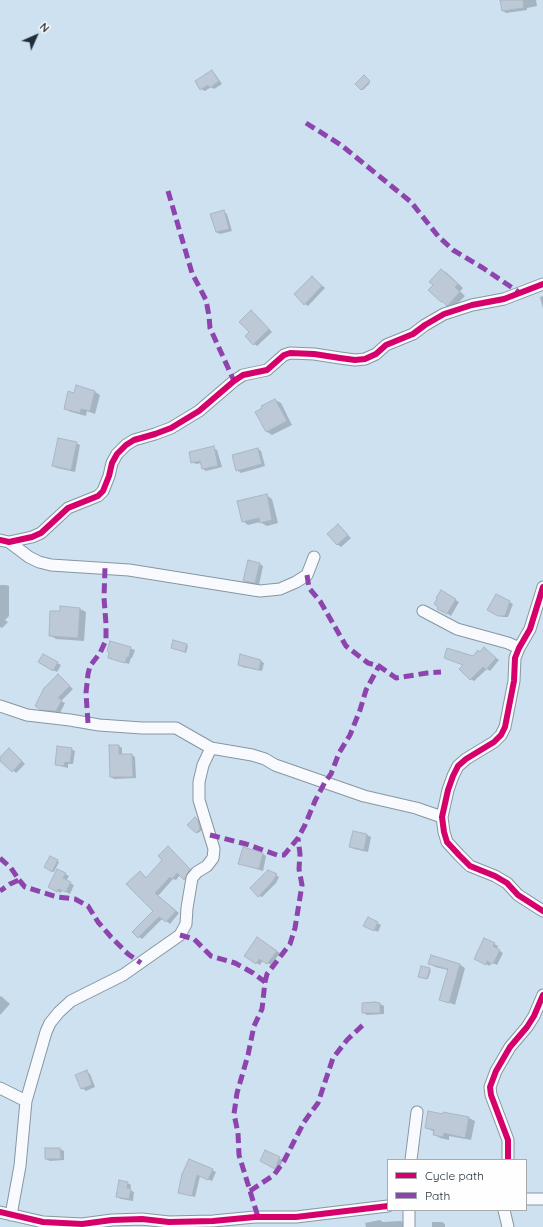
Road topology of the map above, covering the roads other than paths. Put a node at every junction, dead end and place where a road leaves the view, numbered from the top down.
1 (543, 284) edge
2 (5, 541) edge
3 (314, 557) dead end
4 (543, 587) edge
5 (423, 611) dead end
6 (519, 648) junction
7 (0, 706) edge
8 (211, 748) junction
9 (442, 817) junction
10 (543, 911) edge
11 (543, 995) edge
12 (0, 1088) edge
13 (26, 1101) junction
14 (417, 1112) dead end
15 (411, 1159) edge
16 (508, 1159) edge
17 (527, 1199) edge
18 (543, 1199) edge
19 (387, 1206) edge
20 (409, 1211) edge
21 (504, 1211) edge
22 (5, 1213) edge
23 (253, 1222) edge
24 (81, 1225) edge
25 (409, 1227) edge
26 (508, 1227) edge

1 - 2 street
2 - 3 street
4 - 6 street
5 - 6 street
6 - 9 street
7 - 8 street
8 - 9 street
8 - 13 street
9 - 10 street
11 - 16 street
12 - 13 street
13 - 22 street
14 - 15 street
17 - 18 street
19 - 23 street
20 - 25 street
21 - 26 street
22 - 24 street
23 - 24 street

